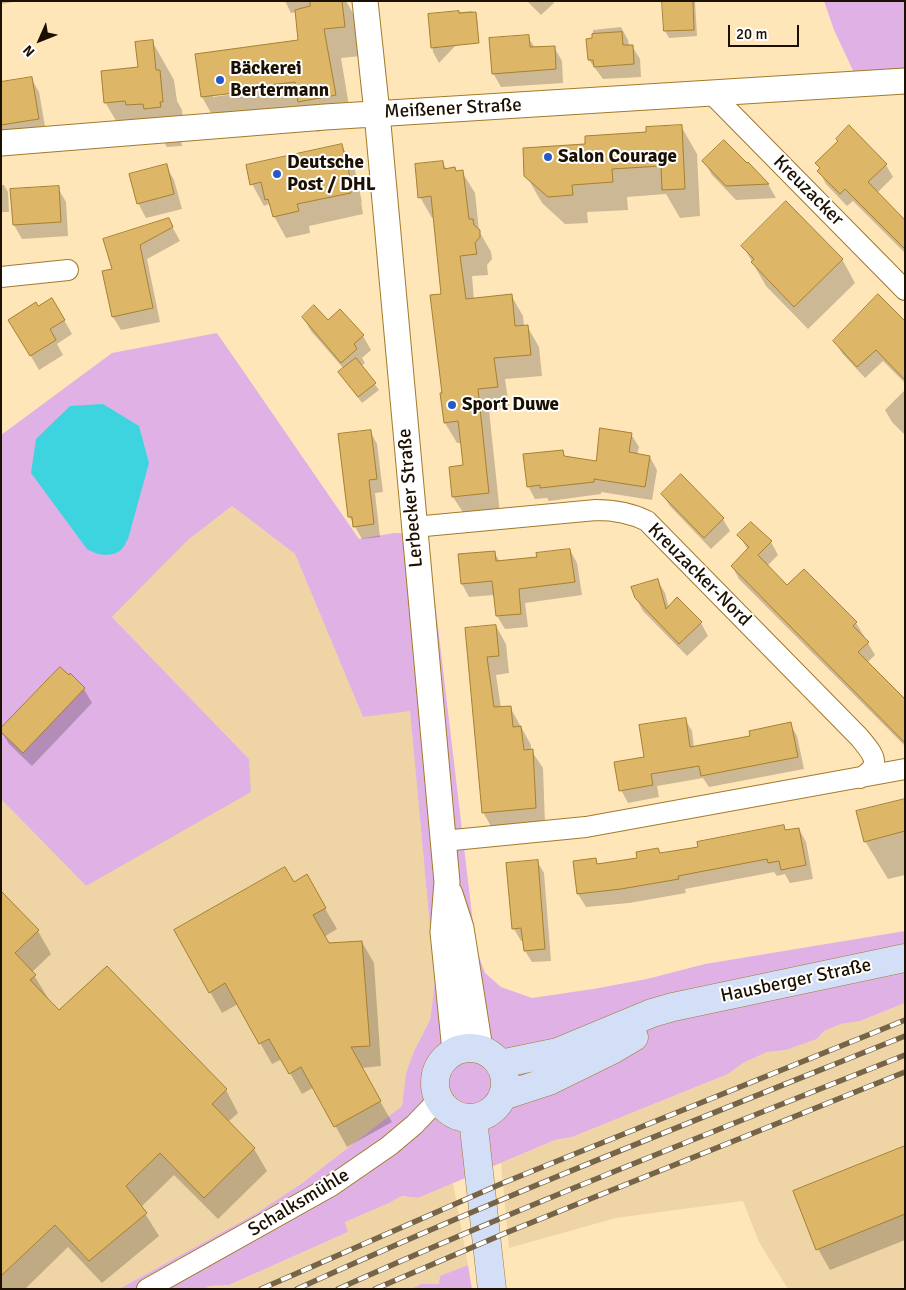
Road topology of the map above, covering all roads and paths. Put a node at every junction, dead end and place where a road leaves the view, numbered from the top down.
1 (365, 1) edge
2 (905, 81) edge
3 (711, 93) junction
4 (377, 113) junction
5 (1, 143) edge
6 (68, 270) dead end
7 (1, 278) edge
8 (905, 290) edge
9 (414, 527) junction
10 (905, 769) edge
11 (860, 778) junction
12 (443, 841) junction
13 (905, 958) edge
14 (687, 1005) junction
15 (478, 1054) junction
16 (503, 1096) junction
17 (438, 1100) junction
18 (473, 1119) junction
19 (147, 1289) edge
20 (492, 1289) edge

1 - 4 street, Lerbecker Straße
2 - 3 street, Meißener Straße
3 - 4 street, Meißener Straße
3 - 8 street, Kreuzacker
4 - 5 street, Meißener Straße
4 - 9 street, Lerbecker Straße
6 - 7 street
9 - 11 street, Kreuzacker-Nord
9 - 12 street, Lerbecker Straße
10 - 11 street
11 - 12 street
12 - 15 street, Lerbecker Straße
13 - 14 main road, Hausberger Straße
14 - 15 main road, Hausberger Straße
14 - 16 main road, Hausberger Straße
15 - 16 main road
15 - 17 main road
16 - 18 main road
17 - 18 main road
17 - 19 street, Schalksmühle
18 - 20 main road

